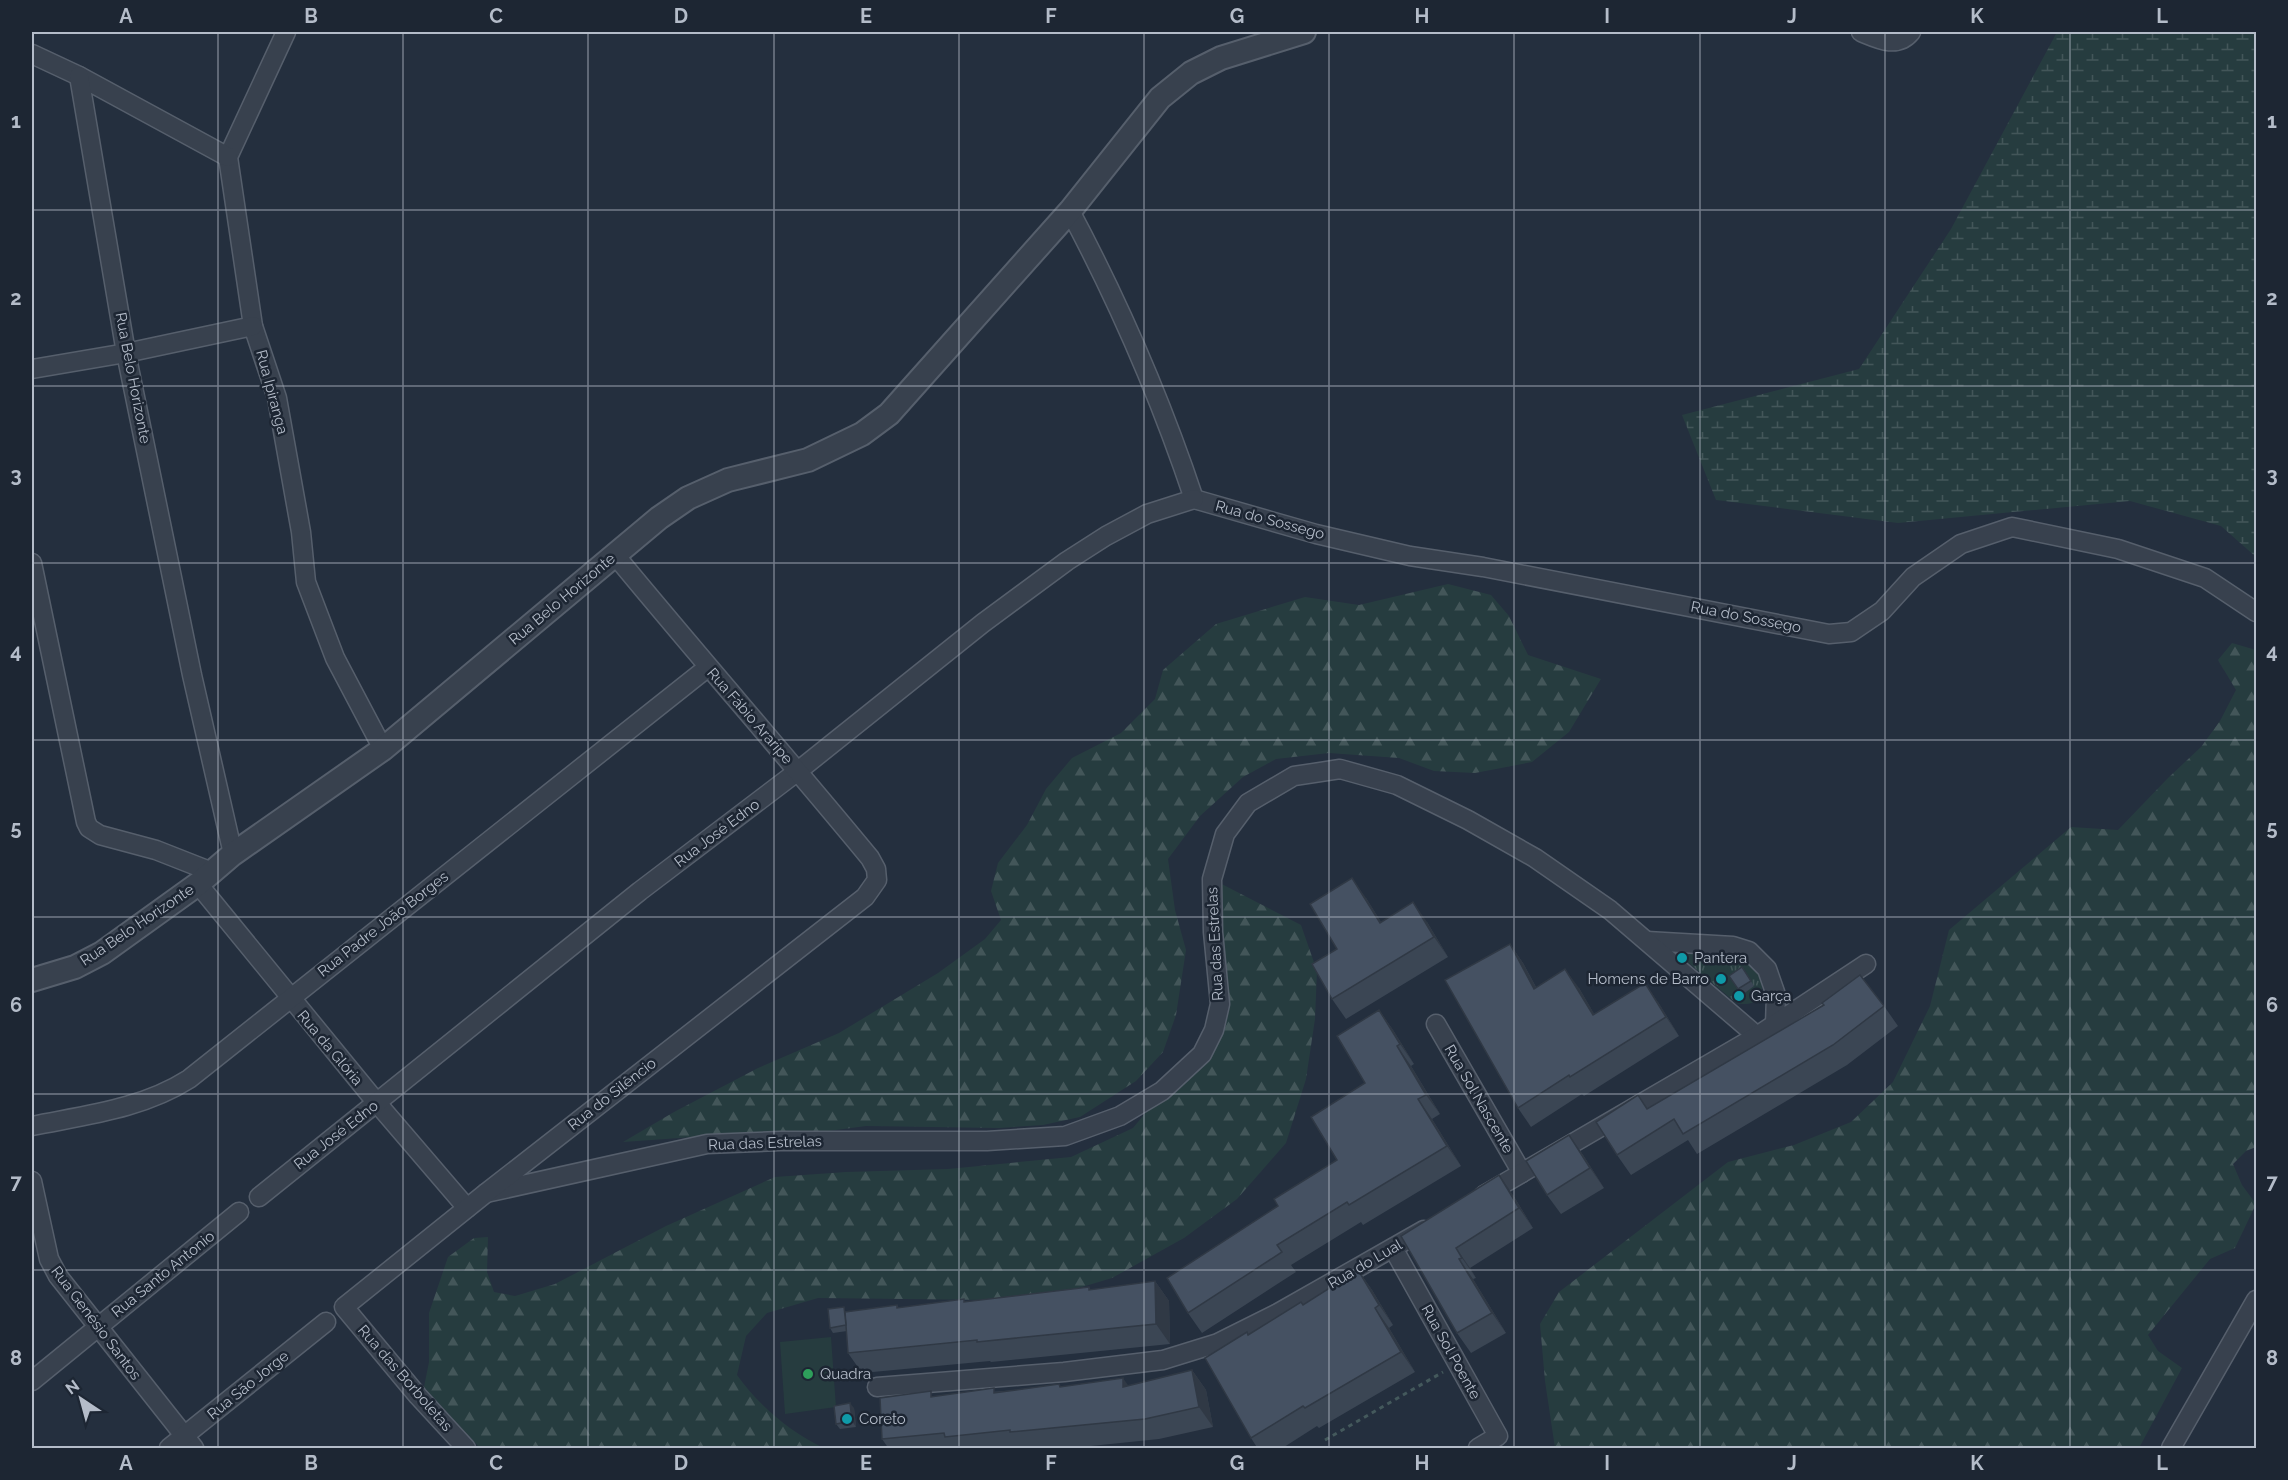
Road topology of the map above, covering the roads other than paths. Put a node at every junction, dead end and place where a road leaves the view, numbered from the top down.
1 (286, 32) edge
2 (1305, 32) edge
3 (1861, 32) edge
4 (1911, 32) edge
5 (32, 54) edge
6 (79, 76) junction
7 (228, 157) junction
8 (1070, 210) junction
9 (253, 326) junction
10 (126, 353) junction
11 (32, 369) edge
12 (1194, 500) junction
13 (615, 555) junction
14 (32, 563) edge
15 (2256, 612) edge
16 (707, 668) junction
17 (383, 749) junction
18 (798, 771) junction
19 (233, 854) junction
20 (205, 878) junction
21 (877, 880) joint
22 (1647, 941) junction
23 (1866, 964) dead end
24 (32, 980) edge
25 (289, 998) junction
26 (1436, 1024) dead end
27 (1775, 1025) junction
28 (1757, 1036) junction
29 (376, 1103) junction
30 (32, 1126) edge
31 (1522, 1173) junction
32 (32, 1181) edge
33 (486, 1193) junction
34 (259, 1197) dead end
35 (1467, 1204) edge
36 (467, 1208) junction
37 (239, 1212) dead end
38 (1439, 1220) edge
39 (1393, 1248) junction
40 (2256, 1300) edge
41 (344, 1307) joint
42 (326, 1322) dead end
43 (97, 1329) junction
44 (32, 1381) edge
45 (877, 1387) dead end
46 (189, 1443) edge
47 (169, 1449) edge
48 (466, 1449) edge
49 (1478, 1449) edge
50 (2171, 1449) edge

1 - 7 street
2 - 8 street, Rua Belo Horizonte
3 - 4 street
5 - 6 street
6 - 7 street
6 - 10 street, Rua Belo Horizonte
7 - 9 street, Rua Ipiranga
8 - 12 street
8 - 13 street, Rua Belo Horizonte
9 - 10 street
9 - 17 street, Rua Ipiranga
10 - 11 street
10 - 19 street, Rua Belo Horizonte
12 - 15 street, Rua do Sossego
12 - 18 street, Rua José Edno
13 - 16 street, Rua Fábio Araripe
13 - 17 street, Rua Belo Horizonte
14 - 20 street
16 - 18 street, Rua Fábio Araripe
16 - 25 street, Rua Padre João Borges
17 - 19 street, Rua Belo Horizonte
18 - 21 street, Rua Fábio Araripe
18 - 29 street, Rua José Edno
19 - 20 street, Rua Belo Horizonte
20 - 24 street, Rua Belo Horizonte
20 - 25 street, Rua da Glória
21 - 33 street, Rua do Silêncio
22 - 27 street
22 - 28 street, Rua das Estrelas
22 - 33 street, Rua das Estrelas
23 - 27 street
25 - 29 street, Rua da Glória
25 - 30 street, Rua Padre João Borges
26 - 31 street, Rua Sol Nascente
27 - 28 street
28 - 31 street
29 - 34 street, Rua José Edno
29 - 36 street, Rua da Glória
31 - 35 street
32 - 43 street, Rua Genésio Santos
33 - 36 street, Rua do Silêncio
36 - 41 street, Rua do Silêncio
37 - 43 street, Rua Santo Antonio
38 - 39 street, Rua do Lual
39 - 45 street, Rua do Lual
39 - 49 street, Rua Sol Poente
40 - 50 street
41 - 48 street, Rua das Borboletas
42 - 46 street, Rua São Jorge
43 - 44 street, Rua Santo Antonio
43 - 46 street, Rua Genésio Santos
46 - 47 street, Rua São Jorge

